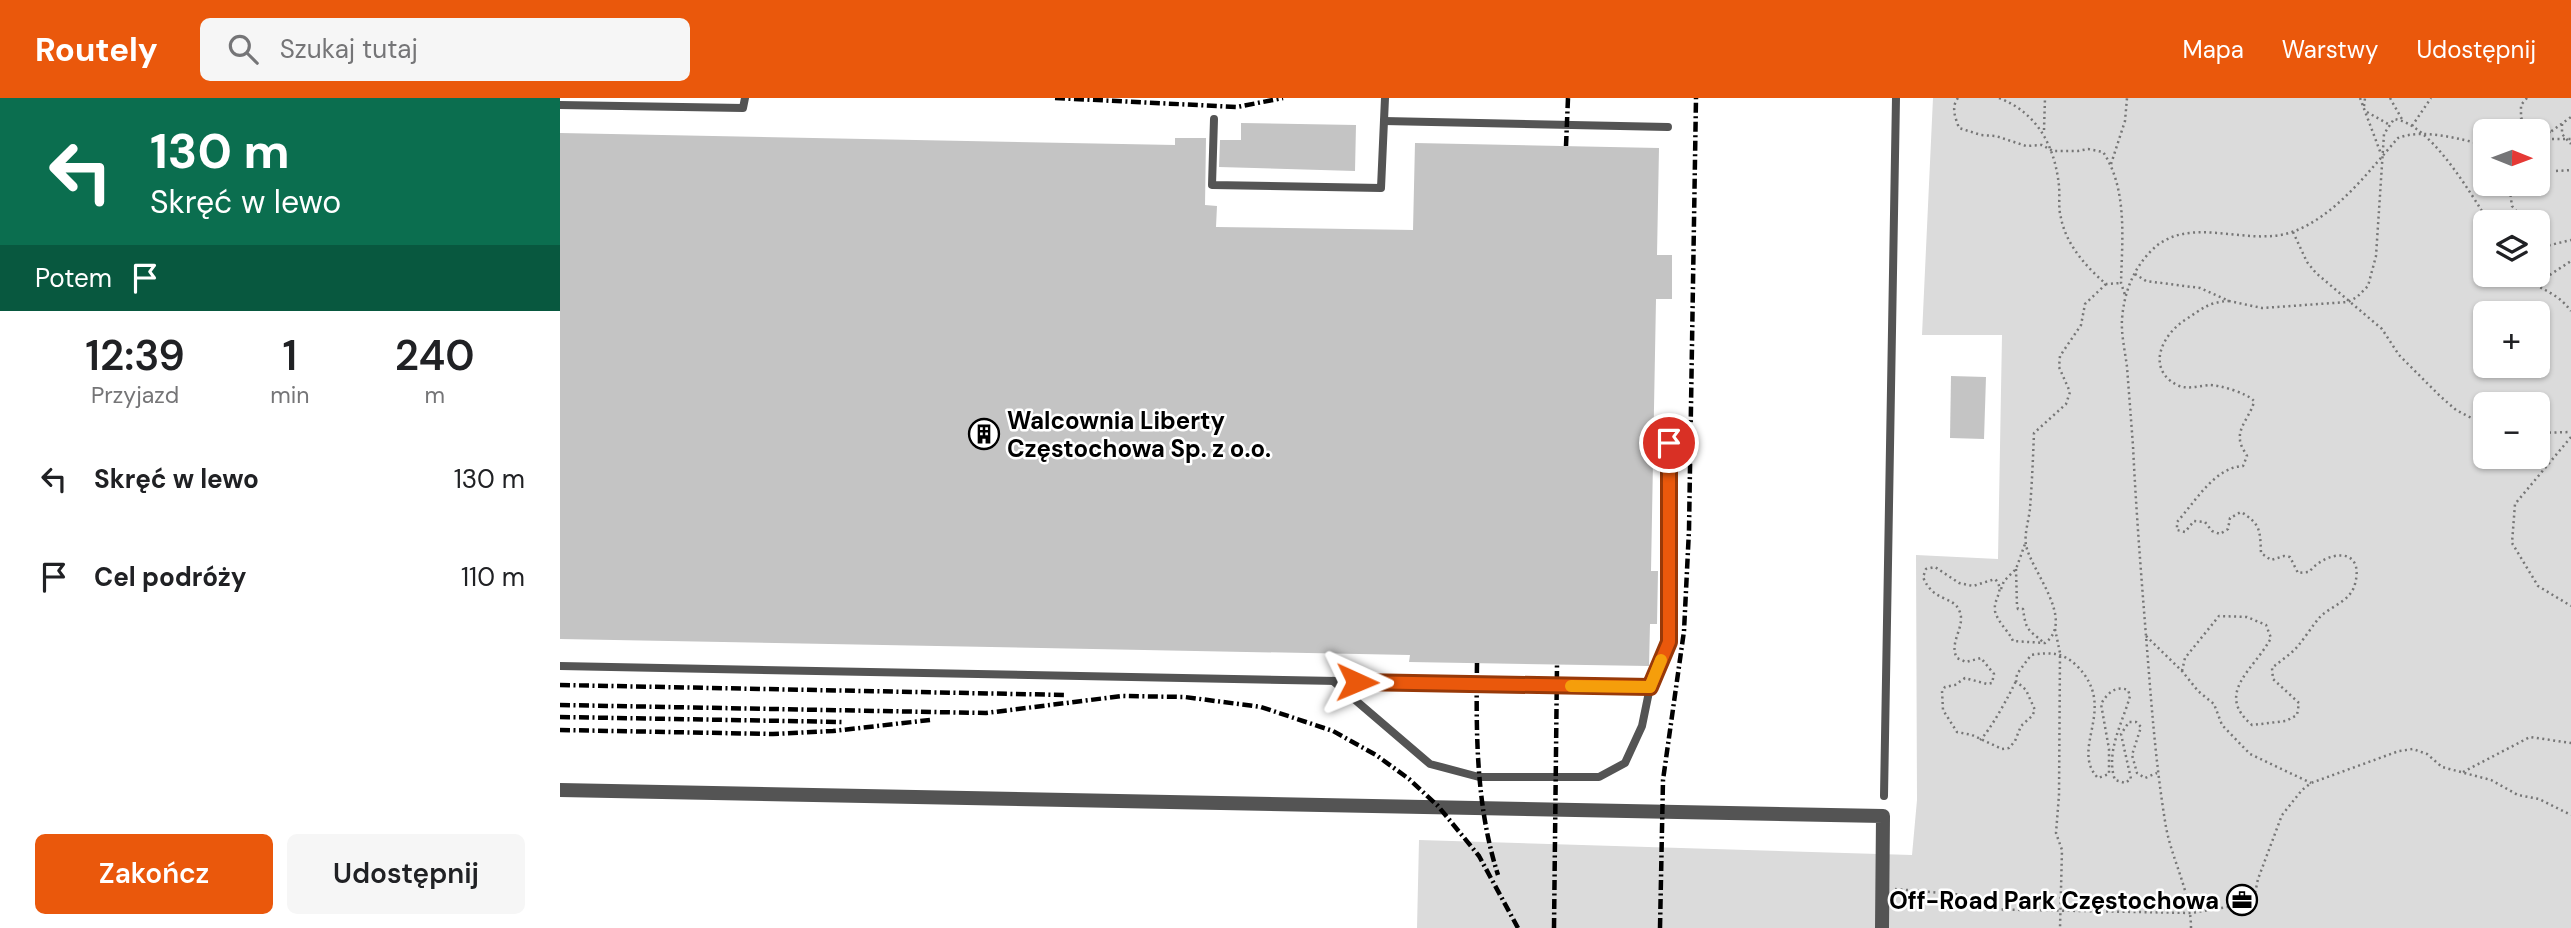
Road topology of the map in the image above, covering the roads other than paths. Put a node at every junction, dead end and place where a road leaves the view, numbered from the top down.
1 (745, 98) edge
2 (1385, 98) edge
3 (1896, 98) edge
4 (560, 105) edge
5 (1214, 119) dead end
6 (1384, 121) junction
7 (1668, 127) dead end
8 (1669, 443) dead end
9 (560, 666) edge
10 (1333, 681) junction
11 (1650, 687) junction
12 (560, 790) edge
13 (1884, 796) dead end
14 (1882, 928) edge

1 - 4 lane
2 - 6 lane
3 - 13 lane
5 - 6 lane
6 - 7 lane
8 - 11 lane
9 - 10 lane
10 - 11 lane
10 - 11 lane
12 - 14 street

